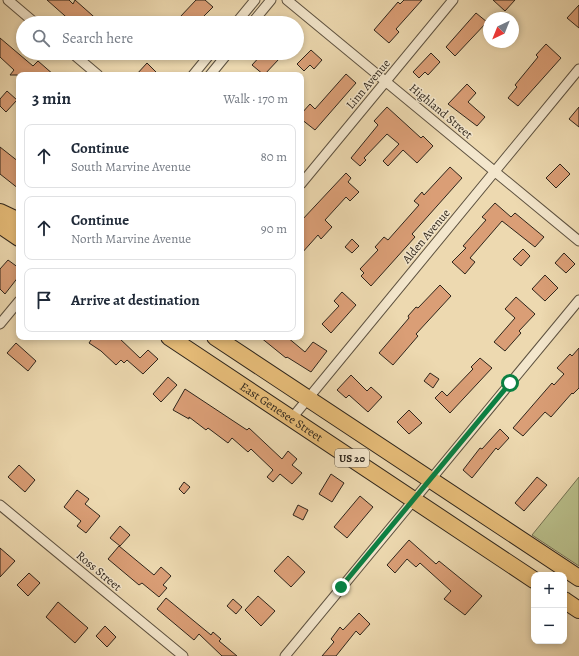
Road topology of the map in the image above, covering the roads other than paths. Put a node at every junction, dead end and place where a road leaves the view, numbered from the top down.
1 (8, 0) edge
2 (255, 0) edge
3 (271, 0) edge
4 (287, 0) edge
5 (453, 0) edge
6 (27, 16) edge
7 (242, 16) edge
8 (258, 16) edge
9 (80, 60) edge
10 (205, 60) edge
11 (222, 60) edge
12 (579, 69) edge
13 (94, 72) edge
14 (195, 72) edge
15 (212, 72) edge
16 (386, 81) junction
17 (494, 171) junction
18 (304, 180) edge
19 (0, 212) edge
20 (16, 220) edge
21 (0, 225) edge
22 (16, 236) edge
23 (579, 240) edge
24 (579, 300) edge
25 (16, 305) edge
26 (0, 324) edge
27 (175, 340) edge
28 (220, 340) edge
29 (308, 398) junction
30 (292, 418) junction
31 (430, 479) junction
32 (412, 500) junction
33 (0, 505) edge
34 (531, 578) edge
35 (579, 578) edge
36 (567, 602) edge
37 (579, 610) edge
38 (183, 656) edge
39 (285, 656) edge

1 - 6 street
2 - 7 street
3 - 8 street
4 - 16 street, Highland Street
5 - 16 street, Linn Avenue
9 - 13 street
10 - 14 street
11 - 15 street
12 - 17 street, Alden Avenue
16 - 17 street, Highland Street
16 - 18 street, Linn Avenue
17 - 23 street, Highland Street
17 - 29 street, Alden Avenue
19 - 20 highway
21 - 22 highway
24 - 31 street
25 - 26 street
27 - 30 highway, East Genesee Street / US 20
28 - 29 highway, US 20
29 - 30 street, Alden Avenue
29 - 31 highway, US 20
30 - 32 highway, East Genesee Street / US 20
31 - 32 street
31 - 35 highway, US 20
32 - 34 highway, East Genesee Street / US 20
32 - 39 street
33 - 38 street, Ross Street
36 - 37 highway

